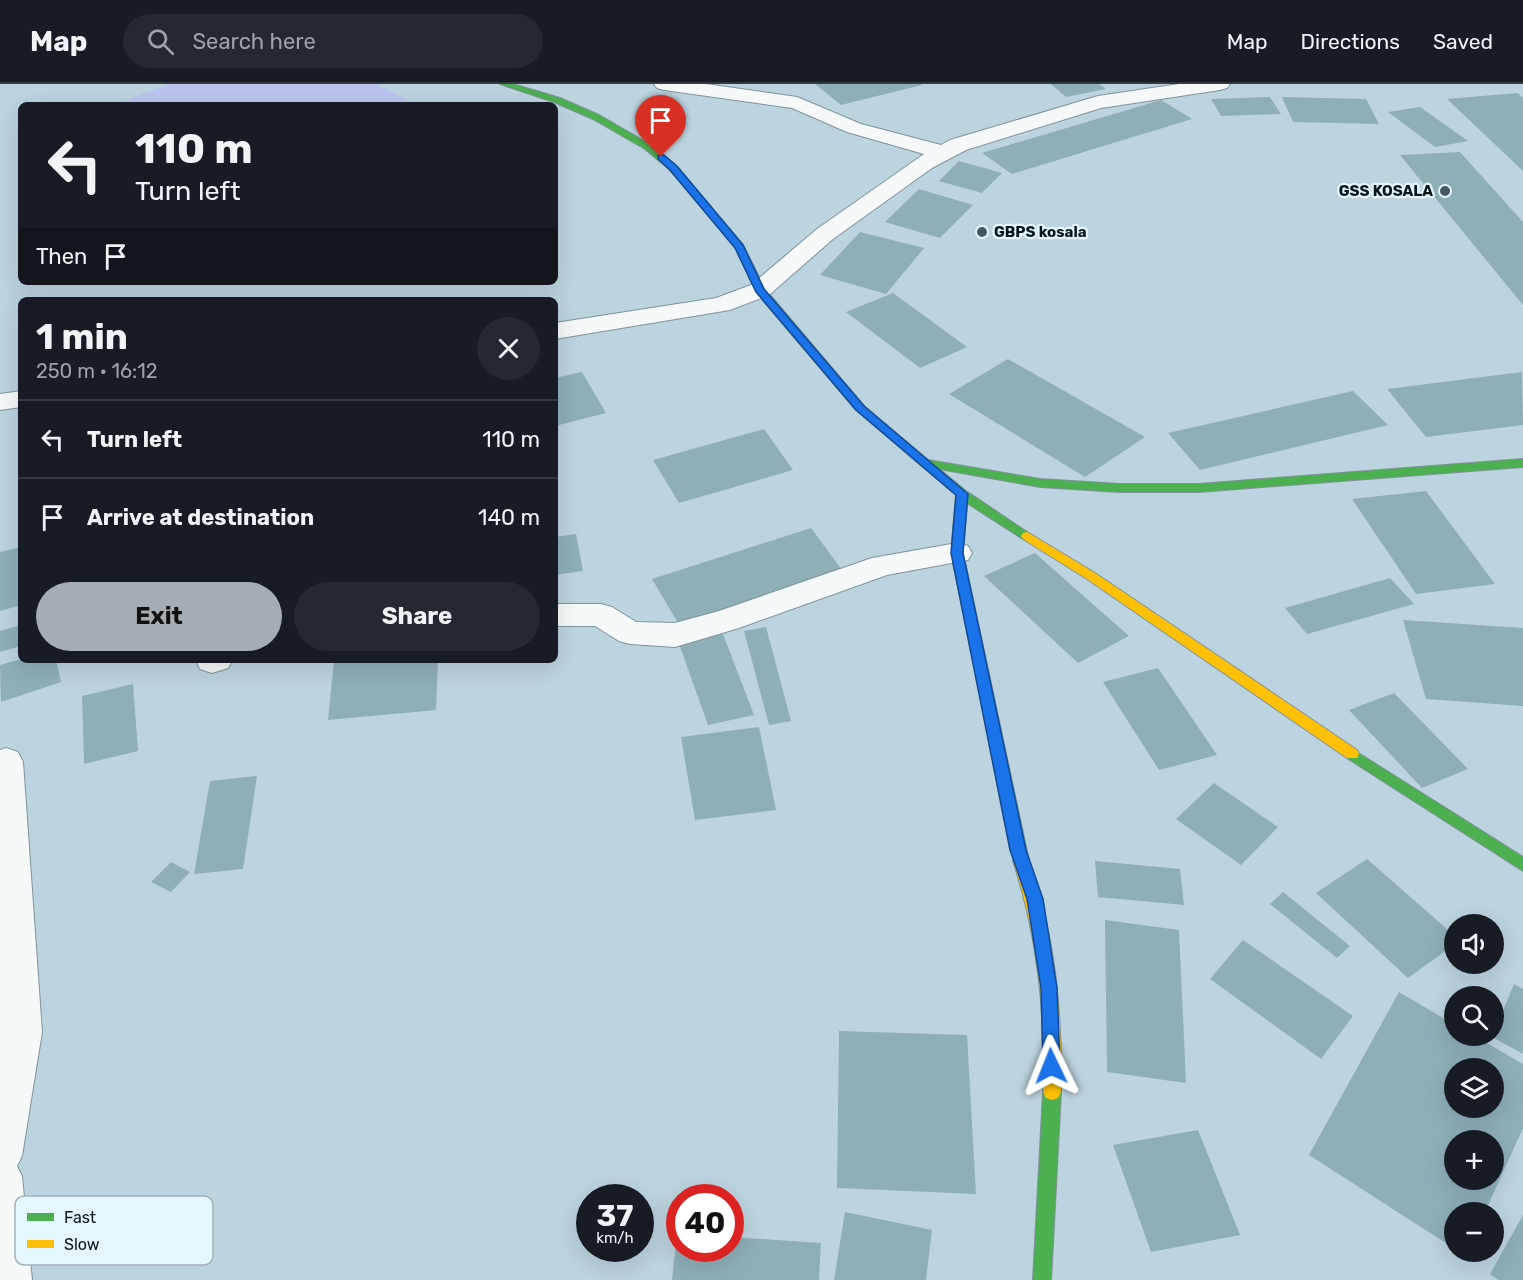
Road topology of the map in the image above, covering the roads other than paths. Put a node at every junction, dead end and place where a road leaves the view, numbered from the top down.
1 (504, 84) edge
2 (664, 84) edge
3 (1220, 84) edge
4 (944, 153) junction
5 (760, 290) junction
6 (558, 331) edge
7 (18, 399) edge
8 (0, 402) edge
9 (927, 462) junction
10 (1523, 463) edge
11 (962, 494) junction
12 (957, 553) junction
13 (558, 615) edge
14 (6, 762) dead end
15 (1523, 865) edge
16 (0, 1156) edge
17 (0, 1176) edge
18 (9, 1280) edge
19 (1042, 1280) edge

1 - 5 main road
2 - 4 street
3 - 4 street
4 - 5 street
5 - 6 street
5 - 9 main road
7 - 8 street
9 - 10 main road
9 - 11 main road
11 - 12 main road
11 - 15 main road
12 - 13 street
12 - 19 main road
14 - 16 street
17 - 18 street

